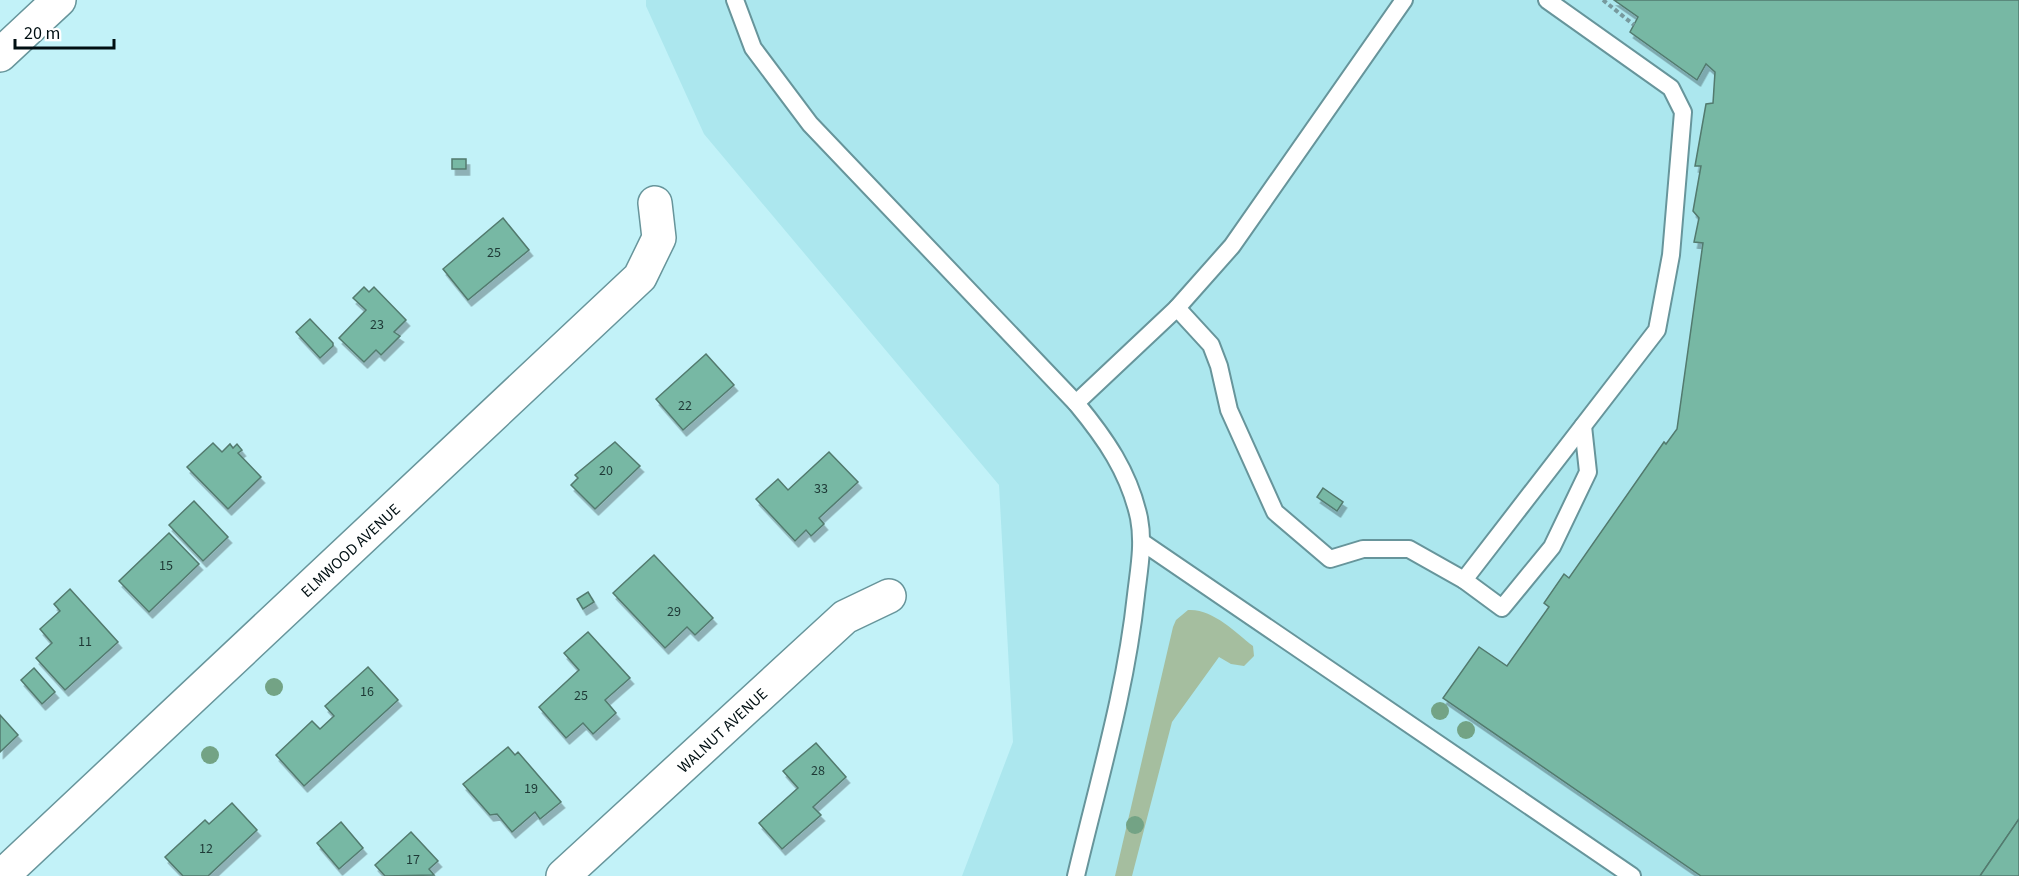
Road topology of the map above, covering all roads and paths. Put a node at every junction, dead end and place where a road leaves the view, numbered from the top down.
1 (59, 0) edge
2 (735, 0) edge
3 (1404, 0) edge
4 (1547, 0) edge
5 (1603, 0) edge
6 (1634, 25) dead end
7 (0, 55) edge
8 (655, 203) dead end
9 (1177, 308) junction
10 (1076, 403) junction
11 (1583, 426) junction
12 (1142, 542) junction
13 (1464, 580) junction
14 (889, 596) dead end
15 (2, 876) edge
16 (563, 876) edge
17 (1076, 876) edge
18 (1632, 876) edge

1 - 7 main road
2 - 10 lane
3 - 9 lane
4 - 11 lane
5 - 6 path
8 - 15 main road, ELMWOOD AVENUE
9 - 10 lane
9 - 13 lane
10 - 12 lane
11 - 13 lane
11 - 13 lane
12 - 17 lane
12 - 18 lane
14 - 16 main road, WALNUT AVENUE

